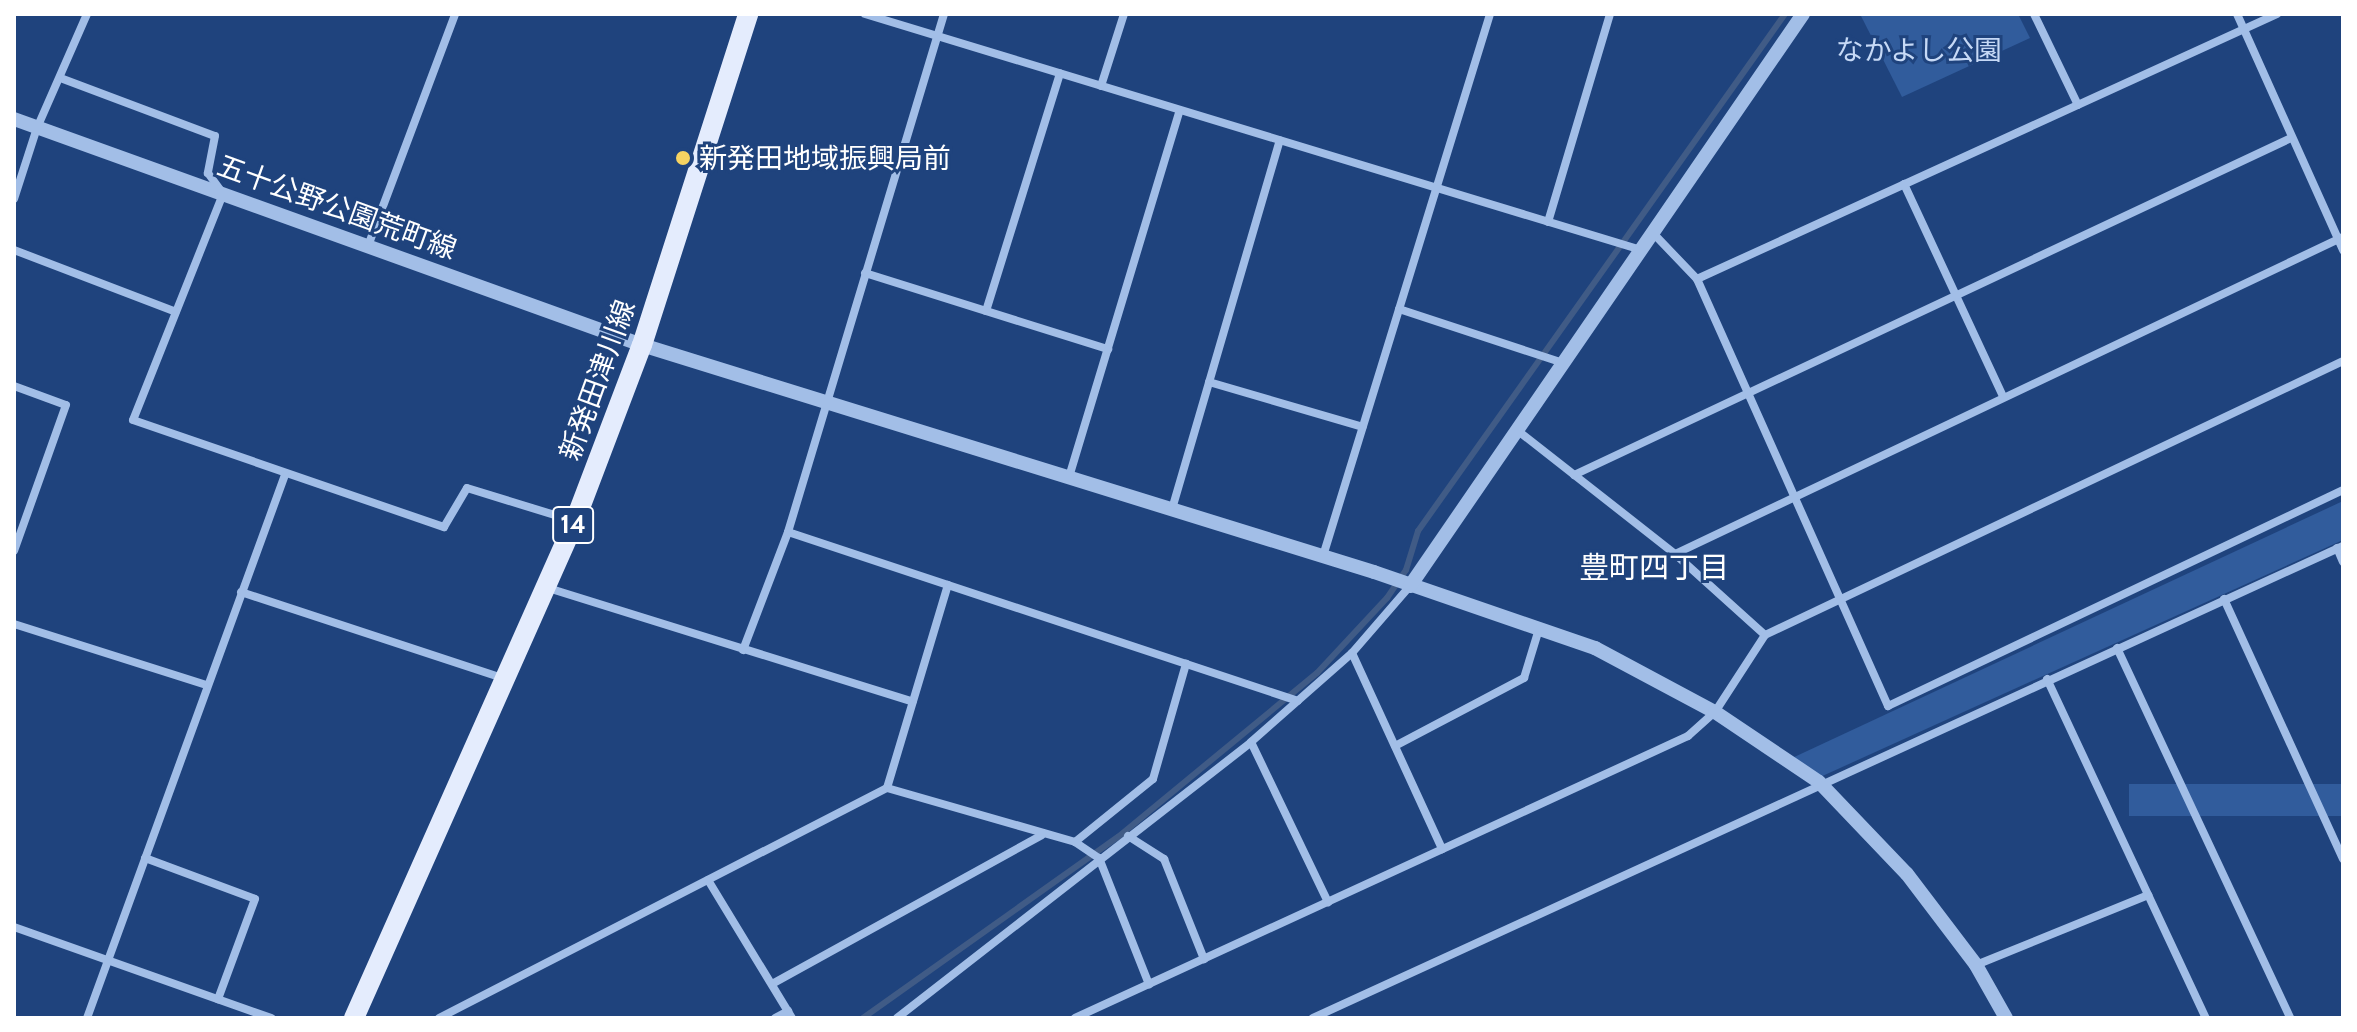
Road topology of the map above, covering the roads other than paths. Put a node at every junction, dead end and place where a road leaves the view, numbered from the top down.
1 (87, 14) edge
2 (455, 14) edge
3 (748, 14) edge
4 (865, 14) edge
5 (944, 14) edge
6 (1124, 14) edge
7 (1490, 14) edge
8 (1610, 14) edge
9 (1803, 14) edge
10 (2034, 14) edge
11 (2237, 14) edge
12 (2277, 14) edge
13 (2244, 30) junction
14 (937, 36) junction
15 (1060, 73) junction
16 (63, 79) junction
17 (1101, 86) junction
18 (2078, 105) junction
19 (1180, 110) junction
20 (14, 119) edge
21 (37, 128) junction
22 (2291, 138) junction
23 (1280, 140) junction
24 (1904, 184) junction
25 (1437, 188) junction
26 (223, 194) junction
27 (14, 199) edge
28 (1548, 222) junction
29 (1653, 233) junction
30 (2340, 238) edge
31 (368, 246) junction
32 (1638, 249) junction
33 (14, 250) edge
34 (2343, 250) edge
35 (865, 273) junction
36 (1697, 279) junction
37 (1954, 294) junction
38 (1399, 309) junction
39 (986, 311) junction
40 (176, 312) junction
41 (642, 345) junction
42 (1108, 349) junction
43 (2343, 361) edge
44 (1563, 363) junction
45 (1209, 382) junction
46 (14, 386) edge
47 (1745, 391) junction
48 (2003, 396) junction
49 (826, 402) junction
50 (1363, 427) junction
51 (1517, 430) junction
52 (285, 475) junction
53 (1574, 475) junction
54 (1069, 477) junction
55 (2343, 490) edge
56 (1792, 495) junction
57 (1172, 509) junction
58 (575, 521) junction
59 (788, 532) junction
60 (2340, 547) edge
61 (14, 551) edge
62 (1675, 554) junction
63 (1323, 556) junction
64 (2343, 562) edge
65 (948, 585) junction
66 (1410, 586) junction
67 (548, 588) junction
68 (241, 592) junction
69 (2224, 599) junction
70 (1840, 601) junction
71 (14, 624) edge
72 (1539, 629) junction
73 (1765, 635) junction
74 (2117, 648) junction
75 (743, 650) junction
76 (1352, 653) junction
77 (1186, 664) junction
78 (504, 678) junction
79 (2047, 679) junction
80 (206, 685) junction
81 (1298, 701) junction
82 (913, 702) junction
83 (1715, 712) junction
84 (1251, 742) junction
85 (1395, 746) junction
86 (1819, 782) junction
87 (887, 788) junction
88 (1042, 835) junction
89 (1128, 836) junction
90 (1075, 842) junction
91 (1442, 849) junction
92 (145, 858) junction
93 (1099, 858) junction
94 (2343, 859) edge
95 (708, 880) junction
96 (2148, 895) junction
97 (1328, 902) junction
98 (14, 927) edge
99 (110, 959) junction
100 (1204, 959) junction
101 (1976, 965) junction
102 (772, 984) junction
103 (1149, 984) junction
104 (218, 999) junction
105 (790, 1015) edge
106 (87, 1018) edge
107 (271, 1018) edge
108 (354, 1018) edge
109 (439, 1018) edge
110 (775, 1018) edge
111 (897, 1018) edge
112 (1075, 1018) edge
113 (1313, 1018) edge
114 (2006, 1018) edge
115 (2206, 1018) edge
116 (2290, 1018) edge

1 - 16 street
2 - 31 street
3 - 41 main road, 新発田津川線 / 14
4 - 14 street
5 - 14 street
6 - 17 street
7 - 25 street
8 - 28 street
9 - 29 street
10 - 18 street
11 - 13 street
12 - 13 street
13 - 18 street
13 - 22 street
14 - 15 street
14 - 35 street
15 - 17 street
15 - 39 street
16 - 21 street
16 - 26 street
17 - 19 street
18 - 24 street
19 - 23 street
19 - 42 street
20 - 21 street, 五十公野公園荒町線
21 - 26 street, 五十公野公園荒町線
21 - 27 street
22 - 30 street
22 - 37 street
23 - 25 street
23 - 45 street
24 - 36 street
24 - 37 street
25 - 28 street
25 - 38 street
26 - 31 street, 五十公野公園荒町線
26 - 40 street
28 - 32 street
29 - 32 street
29 - 36 street
30 - 34 street
30 - 48 street
31 - 41 street, 五十公野公園荒町線
32 - 44 street
33 - 40 street
35 - 39 street
35 - 49 street
36 - 47 street
37 - 47 street
37 - 48 street
38 - 44 street
38 - 50 street
39 - 42 street
40 - 52 street
41 - 49 street, 五十公野公園荒町線
41 - 58 main road, 新発田津川線 / 14
42 - 54 street
43 - 70 street
44 - 51 street
45 - 50 street
45 - 57 street
46 - 61 street
47 - 53 street
47 - 56 street
48 - 56 street
49 - 54 street, 五十公野公園荒町線
49 - 59 street
50 - 63 street
51 - 53 street
51 - 66 street
52 - 58 street
52 - 68 street
53 - 62 street
54 - 57 street, 五十公野公園荒町線
55 - 70 street
56 - 62 street
56 - 70 street
57 - 63 street, 五十公野公園荒町線
58 - 67 main road, 新発田津川線 / 14
59 - 65 street
59 - 75 street
60 - 64 street
60 - 69 street
62 - 73 street
63 - 66 street, 五十公野公園荒町線
65 - 77 street
65 - 82 street
66 - 72 street, 五十公野公園荒町線
66 - 76 street
67 - 75 street
67 - 78 main road, 新発田津川線 / 14
68 - 78 street
68 - 80 street
69 - 74 street
69 - 94 street
70 - 73 street
71 - 80 street
72 - 83 street, 五十公野公園荒町線
72 - 85 street
73 - 83 street
74 - 79 street
74 - 116 street
75 - 82 street
76 - 81 street
76 - 85 street
77 - 81 street
77 - 90 street
78 - 108 main road, 新発田津川線 / 14
79 - 86 street
79 - 96 street
80 - 92 street
81 - 84 street
82 - 87 street
83 - 86 street, 五十公野公園荒町線
83 - 91 street
84 - 89 street
84 - 97 street
85 - 91 street
86 - 101 street, 五十公野公園荒町線
86 - 113 street
87 - 88 street
87 - 95 street
88 - 90 street
88 - 102 street
89 - 93 street
89 - 100 street
90 - 93 street
91 - 97 street
92 - 99 street
92 - 104 street
93 - 103 street
93 - 111 street
95 - 102 street
95 - 109 street
96 - 101 street
96 - 115 street
97 - 100 street
98 - 99 street
99 - 104 street
99 - 106 street
100 - 103 street
101 - 114 street, 五十公野公園荒町線
102 - 105 street
103 - 112 street
104 - 107 street
105 - 110 street

